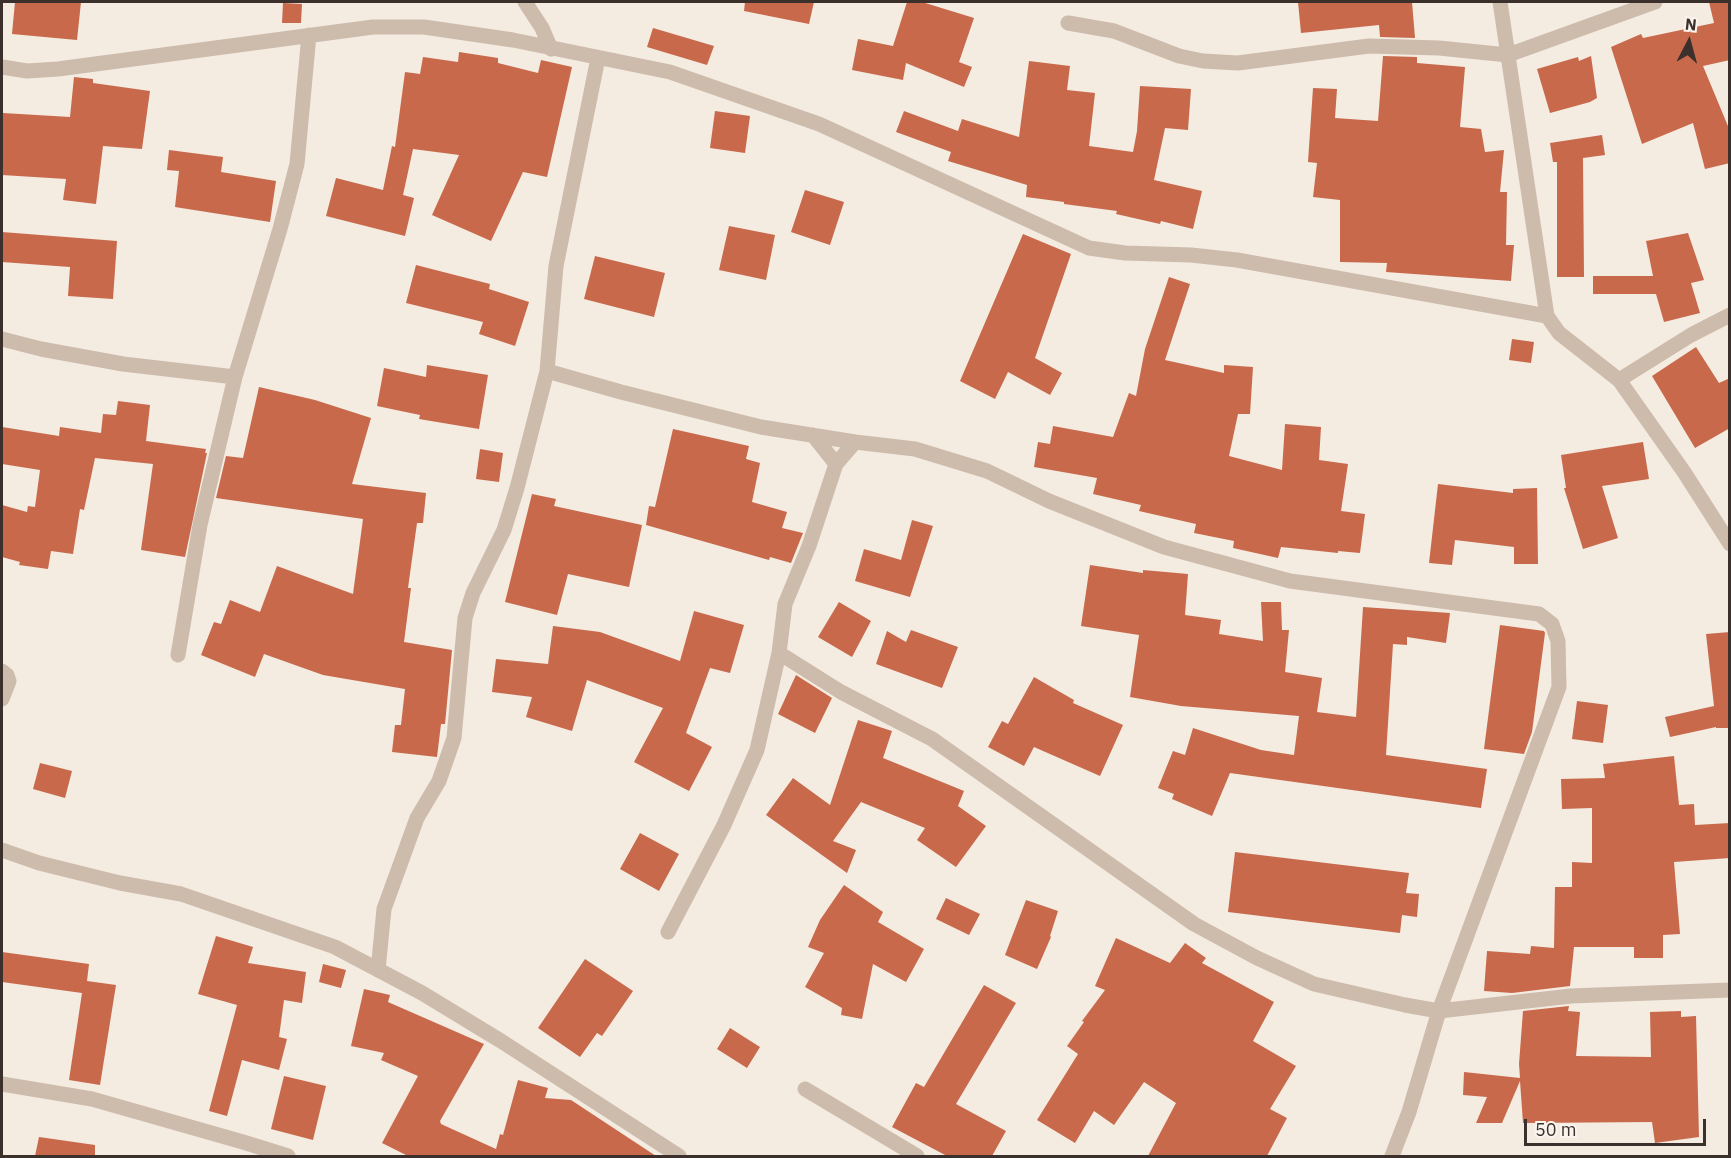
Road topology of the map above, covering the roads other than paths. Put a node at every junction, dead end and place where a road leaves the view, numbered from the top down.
1 (525, 2) edge
2 (1500, 2) edge
3 (1656, 2) edge
4 (1068, 23) dead end
5 (309, 36) junction
6 (551, 49) junction
7 (1508, 55) junction
8 (598, 58) junction
9 (2, 68) edge
10 (1730, 315) edge
11 (1547, 316) junction
12 (2, 339) edge
13 (548, 370) junction
14 (235, 377) junction
15 (1619, 380) junction
16 (813, 435) junction
17 (855, 442) junction
18 (836, 464) junction
19 (1730, 544) edge
20 (779, 653) junction
21 (178, 655) dead end
22 (2, 670) edge
23 (2, 699) edge
24 (2, 850) edge
25 (668, 932) dead end
26 (378, 970) junction
27 (1730, 990) edge
28 (1439, 1011) junction
29 (2, 1084) edge
30 (805, 1089) dead end
31 (288, 1156) edge
32 (679, 1156) edge
33 (918, 1156) edge
34 (1392, 1156) edge

1 - 6 street
2 - 7 street
3 - 7 street
4 - 7 street
5 - 6 street
5 - 9 street
5 - 14 street
6 - 8 street
7 - 11 street
8 - 11 street
8 - 13 street
10 - 15 street
11 - 15 street
12 - 14 street
13 - 16 street
13 - 26 street
14 - 21 street
15 - 19 street
16 - 17 street
16 - 18 street
17 - 18 street
17 - 28 street
18 - 20 street
20 - 25 street
20 - 28 street
22 - 23 street
24 - 26 street
26 - 32 street
27 - 28 street
28 - 34 street
29 - 31 street
30 - 33 street

